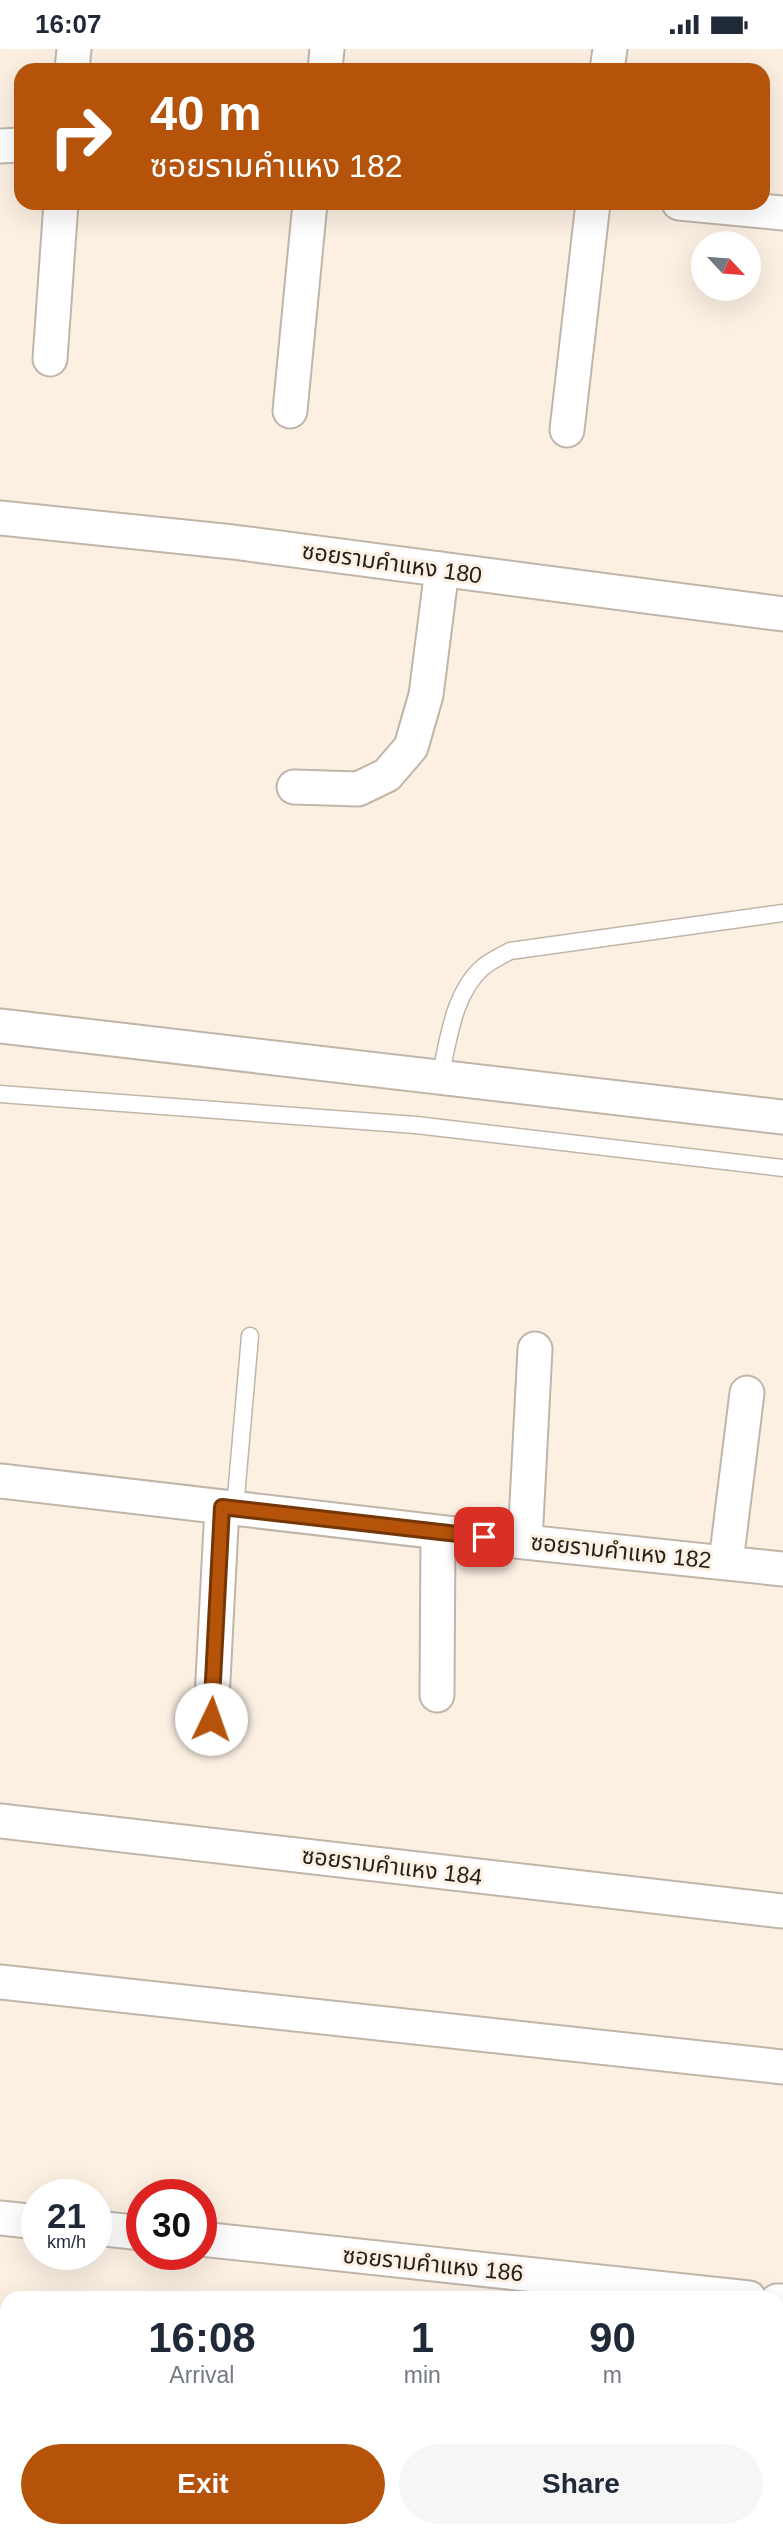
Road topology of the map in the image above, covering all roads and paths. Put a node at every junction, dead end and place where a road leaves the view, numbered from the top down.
1 (61, 210) edge
2 (309, 210) edge
3 (592, 210) edge
4 (752, 210) edge
5 (783, 213) edge
6 (50, 359) dead end
7 (290, 411) dead end
8 (566, 430) dead end
9 (0, 518) edge
10 (442, 569) junction
11 (783, 614) edge
12 (294, 787) dead end
13 (783, 913) edge
14 (0, 1026) edge
15 (440, 1078) junction
16 (0, 1094) edge
17 (783, 1117) edge
18 (783, 1168) edge
19 (250, 1336) dead end
20 (535, 1349) dead end
21 (747, 1393) dead end
22 (0, 1482) edge
23 (229, 1508) junction
24 (438, 1532) junction
25 (525, 1542) junction
26 (726, 1562) junction
27 (783, 1569) edge
28 (436, 1695) dead end
29 (211, 1719) dead end
30 (0, 1821) edge
31 (783, 1911) edge
32 (0, 1982) edge
33 (783, 2067) edge
34 (0, 2218) edge
35 (21, 2220) edge
36 (217, 2241) edge
37 (684, 2291) edge

1 - 6 street
2 - 7 street
3 - 8 street
4 - 5 street
9 - 10 street, ซอยรามคำแหง 180
10 - 11 street, ซอยรามคำแหง 180
10 - 12 street
13 - 15 lane
14 - 15 street
15 - 17 street
16 - 18 lane
19 - 23 lane
20 - 25 street
21 - 26 street
22 - 23 street, ซอยรามคำแหง 182
23 - 24 street, ซอยรามคำแหง 182
23 - 29 street
24 - 25 street, ซอยรามคำแหง 182
24 - 28 street
25 - 26 street, ซอยรามคำแหง 182
26 - 27 street, ซอยรามคำแหง 182
30 - 31 street, ซอยรามคำแหง 184
32 - 33 street
34 - 35 street
36 - 37 street, ซอยรามคำแหง 186

